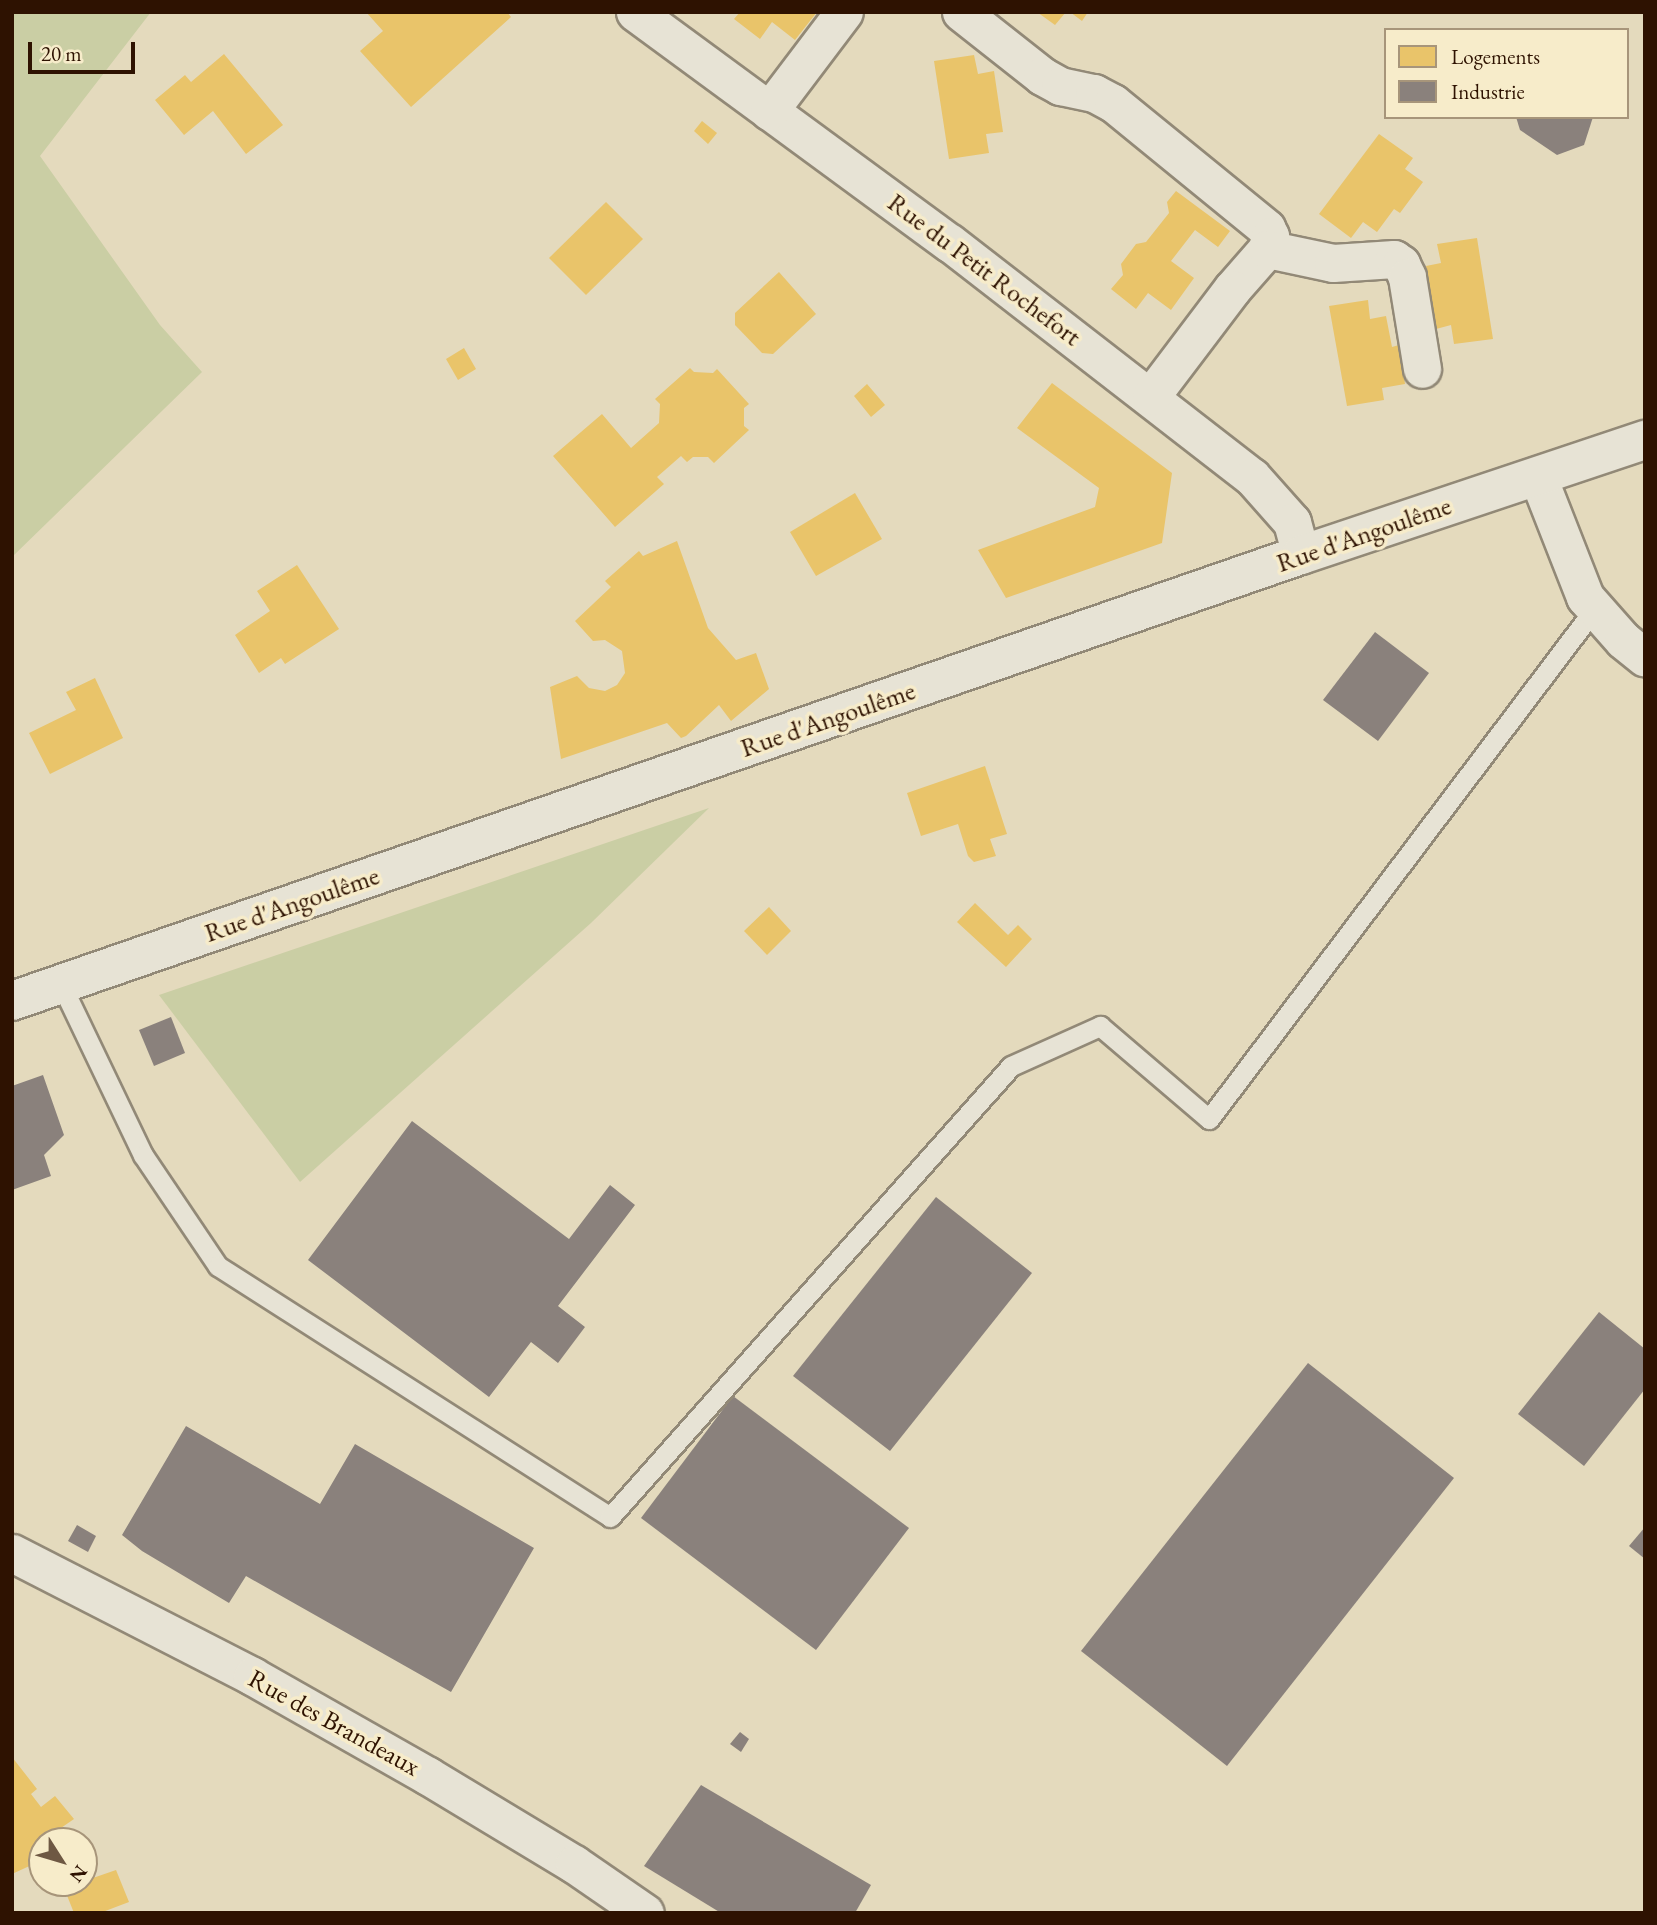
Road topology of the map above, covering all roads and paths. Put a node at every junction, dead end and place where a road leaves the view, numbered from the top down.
1 (635, 12) edge
2 (844, 12) edge
3 (961, 12) edge
4 (769, 111) junction
5 (1267, 249) junction
6 (1422, 369) dead end
7 (1151, 396) junction
8 (1645, 440) edge
9 (1538, 477) junction
10 (1301, 555) junction
11 (1595, 608) junction
12 (1645, 658) edge
13 (61, 984) junction
14 (12, 1001) edge
15 (12, 1553) edge
16 (645, 1913) edge

1 - 4 street, Rue du Petit Rochefort
2 - 4 street
3 - 5 street
4 - 7 street, Rue du Petit Rochefort
5 - 6 street
5 - 7 street
7 - 10 street, Rue du Petit Rochefort
8 - 9 street, Rue d'Angoulême
9 - 10 street, Rue d'Angoulême
9 - 11 street
10 - 13 street, Rue d'Angoulême
11 - 12 street
11 - 13 lane
13 - 14 street, Rue d'Angoulême
15 - 16 street, Rue des Brandeaux

